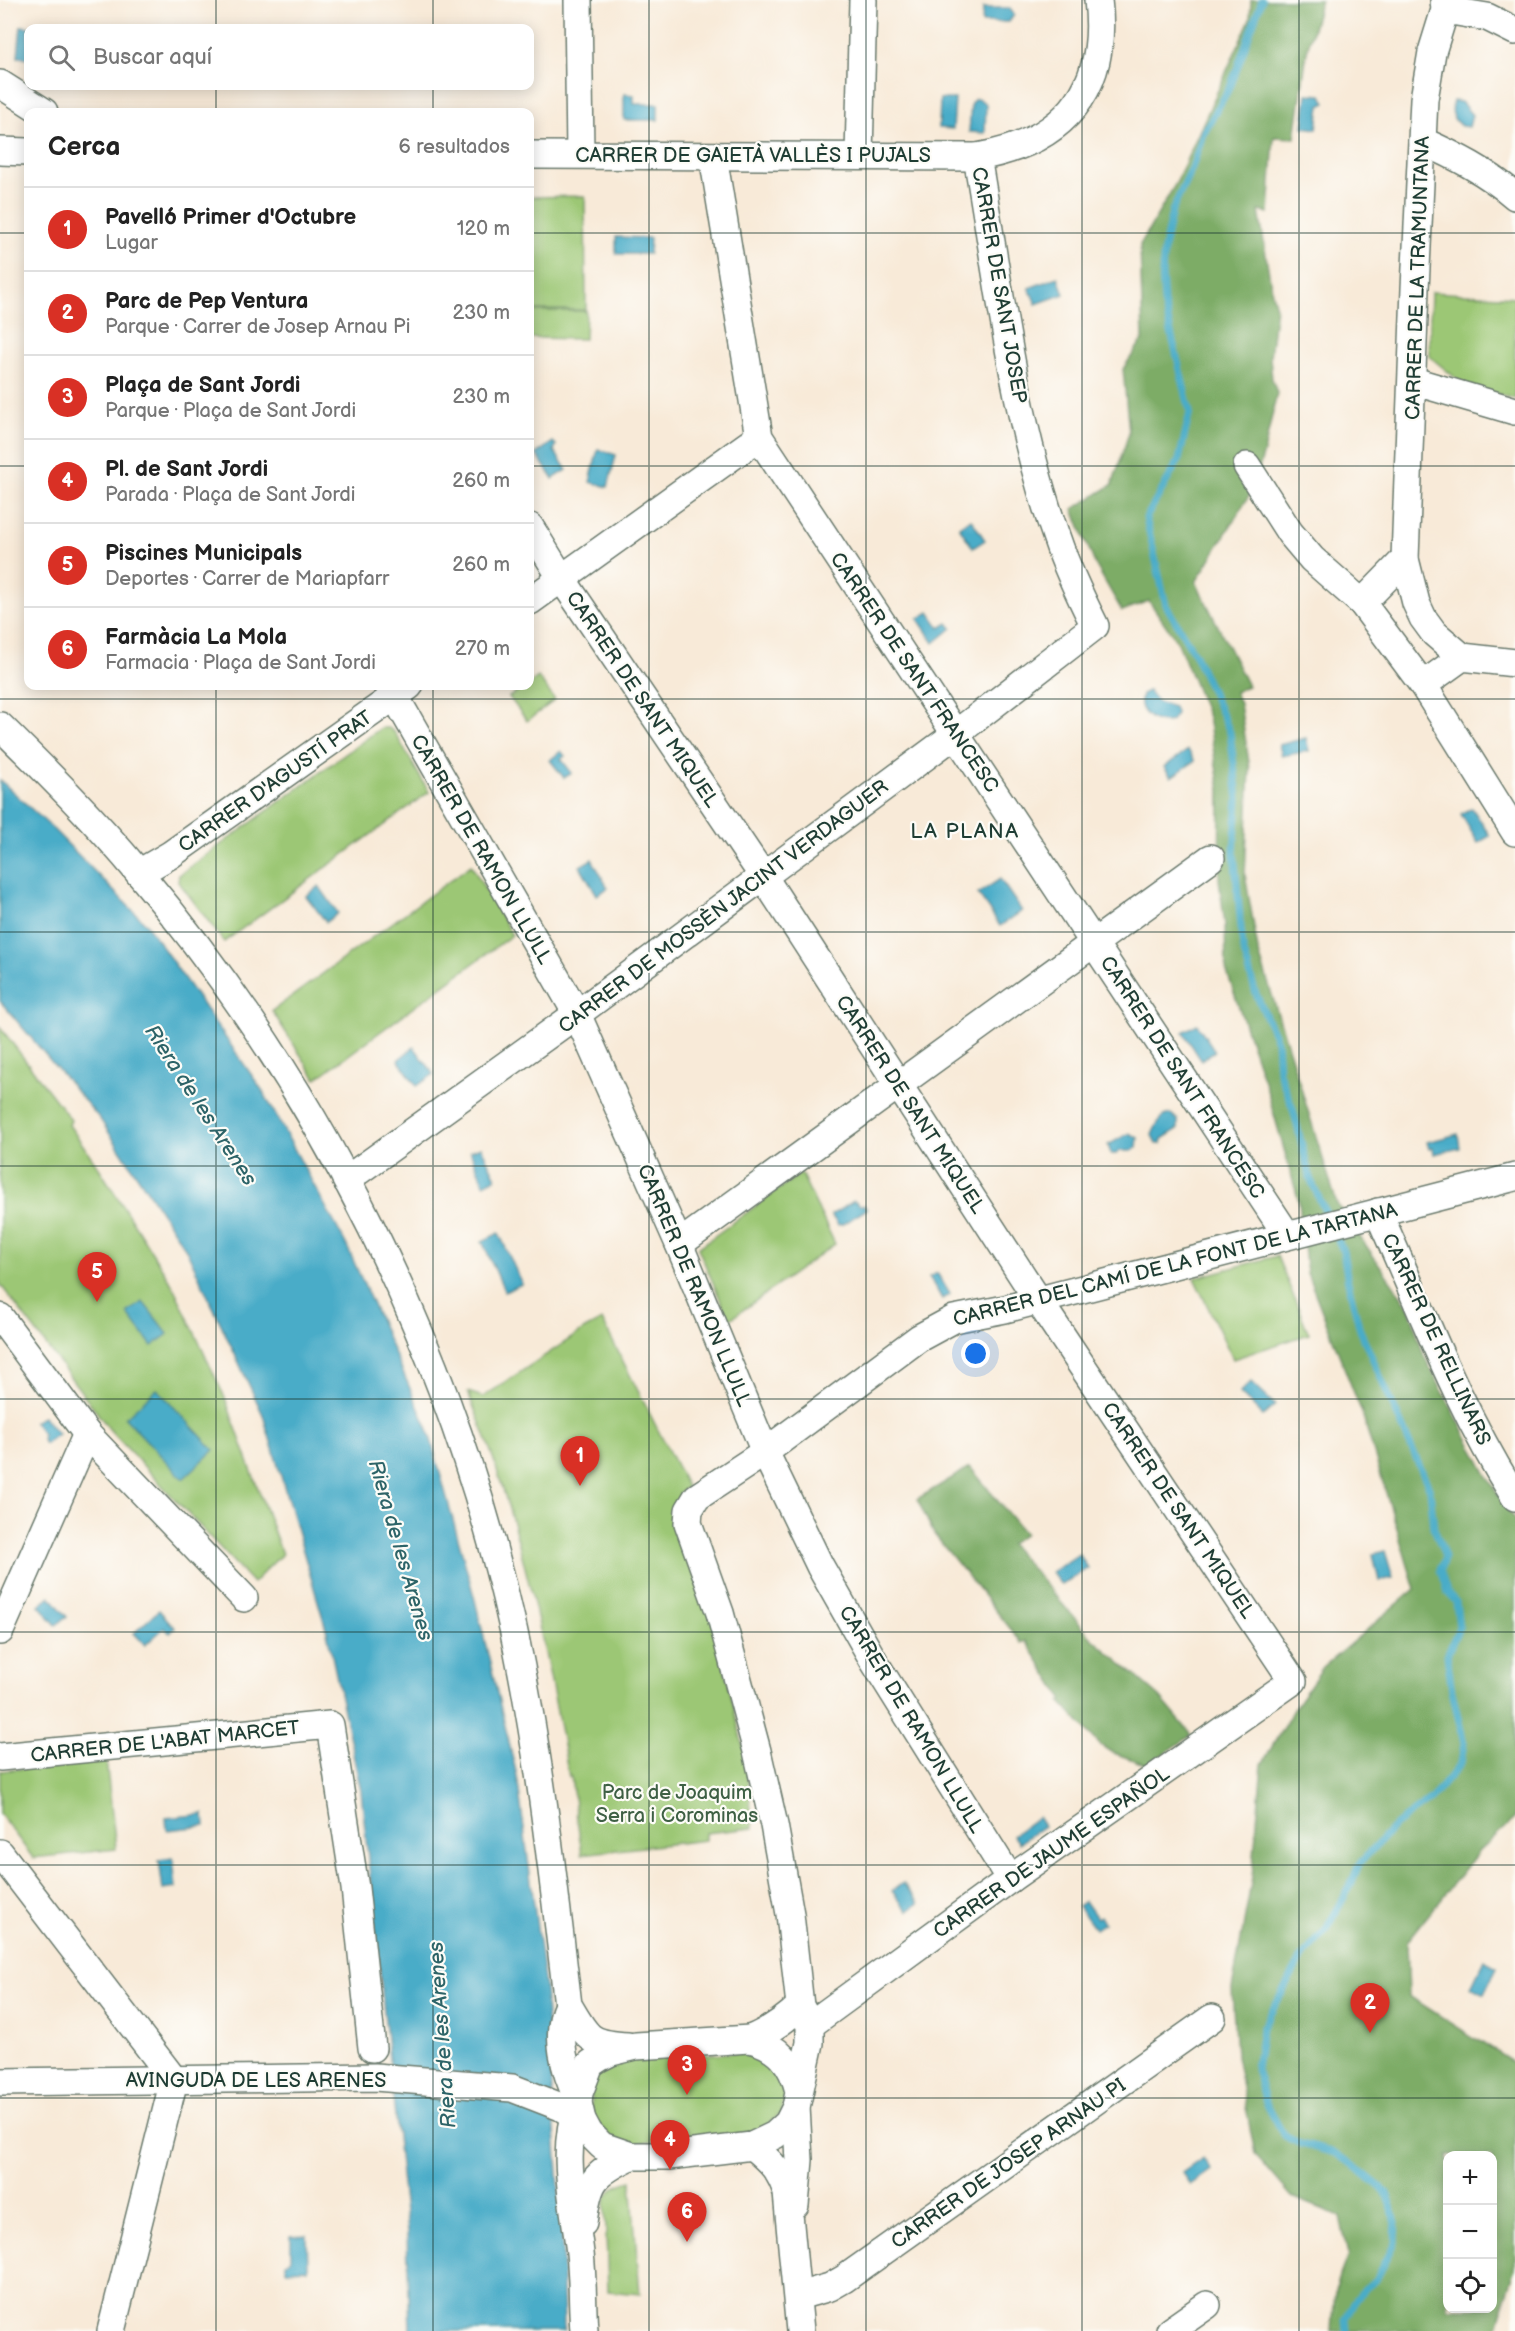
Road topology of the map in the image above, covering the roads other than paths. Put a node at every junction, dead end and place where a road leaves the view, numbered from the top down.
1 (578, 0) edge
2 (862, 0) edge
3 (1098, 0) edge
4 (1445, 5) edge
5 (1515, 31) edge
6 (0, 84) edge
7 (38, 108) edge
8 (1422, 141) junction
9 (0, 151) edge
10 (24, 152) edge
11 (580, 154) junction
12 (534, 155) edge
13 (859, 155) junction
14 (713, 156) junction
15 (977, 157) junction
16 (1515, 196) edge
17 (1413, 381) junction
18 (1515, 411) edge
19 (759, 437) junction
20 (1247, 466) dead end
21 (534, 533) edge
22 (1405, 559) junction
23 (562, 579) junction
24 (534, 598) edge
25 (1362, 603) junction
26 (1095, 626) joint
27 (1462, 657) junction
28 (1515, 663) edge
29 (1423, 685) junction
30 (397, 690) edge
31 (399, 690) edge
32 (0, 726) edge
33 (957, 733) junction
34 (1515, 831) edge
35 (1211, 858) dead end
36 (139, 873) junction
37 (763, 876) junction
38 (1095, 942) junction
39 (577, 1014) junction
40 (898, 1084) junction
41 (1515, 1177) edge
42 (346, 1180) junction
43 (1378, 1212) junction
44 (1287, 1235) junction
45 (679, 1244) junction
46 (1038, 1299) junction
47 (0, 1317) edge
48 (87, 1434) junction
49 (765, 1452) junction
50 (1515, 1497) edge
51 (244, 1598) dead end
52 (0, 1631) edge
53 (1293, 1681) joint
54 (0, 1757) edge
55 (0, 1853) edge
56 (1010, 1879) junction
57 (568, 2005) junction
58 (805, 2015) junction
59 (1212, 2018) dead end
60 (750, 2039) junction
61 (636, 2046) junction
62 (372, 2048) dead end
63 (572, 2069) junction
64 (174, 2080) junction
65 (0, 2082) edge
66 (512, 2088) junction
67 (798, 2099) junction
68 (575, 2109) junction
69 (752, 2146) junction
70 (631, 2156) junction
71 (790, 2233) junction
72 (580, 2254) junction
73 (798, 2296) junction
74 (1208, 2305) dead end
75 (111, 2331) edge
76 (584, 2331) edge
77 (800, 2331) edge
78 (1170, 2331) edge

1 - 11 street
2 - 13 street
3 - 15 street, CARRER DE SANT JOSEP
4 - 5 street
4 - 8 street, CARRER DE LA TRAMUNTANA
6 - 7 street
8 - 16 street
8 - 17 street, CARRER DE LA TRAMUNTANA
9 - 10 street
11 - 12 street, CARRER DE GAIETÀ VALLÈS I PUJALS
11 - 14 street, CARRER DE GAIETÀ VALLÈS I PUJALS
13 - 14 street, CARRER DE GAIETÀ VALLÈS I PUJALS
13 - 15 street, CARRER DE GAIETÀ VALLÈS I PUJALS
14 - 19 street, CARRER DE SANT FRANCESC
15 - 26 street, CARRER DE SANT JOSEP
17 - 18 street
17 - 22 street, CARRER DE LA TRAMUNTANA
19 - 23 street
19 - 33 street, CARRER DE SANT FRANCESC
20 - 25 street
21 - 23 street, CARRER DE SANT MIQUEL
22 - 25 street
22 - 27 street, CARRER DE LA TRAMUNTANA
23 - 24 street
23 - 37 street, CARRER DE SANT MIQUEL
25 - 29 street
26 - 33 street, CARRER DE MOSSÈN JACINT VERDAGUER
27 - 28 street
27 - 29 street
29 - 34 street
30 - 36 street, CARRER D'AGUSTÍ PRAT
31 - 39 street, CARRER DE RAMON LLULL
32 - 36 street
33 - 37 street, CARRER DE MOSSÈN JACINT VERDAGUER
33 - 38 street, CARRER DE SANT FRANCESC
35 - 38 street
36 - 42 street
37 - 39 street, CARRER DE MOSSÈN JACINT VERDAGUER
37 - 40 street, CARRER DE SANT MIQUEL
38 - 40 street
38 - 44 street, CARRER DE SANT FRANCESC
39 - 42 street, CARRER DE MOSSÈN JACINT VERDAGUER
39 - 45 street, CARRER DE RAMON LLULL
40 - 45 street
40 - 46 street, CARRER DE SANT MIQUEL
41 - 43 street, CARRER DEL CAMÍ DE LA FONT DE LA TARTANA
42 - 57 street
43 - 44 street, CARRER DEL CAMÍ DE LA FONT DE LA TARTANA
43 - 50 street, CARRER DE RELLINARS
44 - 46 street, CARRER DEL CAMÍ DE LA FONT DE LA TARTANA
45 - 49 street, CARRER DE RAMON LLULL
46 - 49 street, CARRER DEL CAMÍ DE LA FONT DE LA TARTANA
46 - 53 street, CARRER DE SANT MIQUEL
47 - 48 street
48 - 51 street
48 - 52 street
49 - 56 street, CARRER DE RAMON LLULL
49 - 58 street, CARRER DEL CAMÍ DE LA FONT DE LA TARTANA
53 - 56 street, CARRER DE JAUME ESPAÑOL
54 - 62 street, CARRER DE L'ABAT MARCET
55 - 64 street
56 - 58 street, CARRER DE JAUME ESPAÑOL
57 - 61 street
57 - 63 street
58 - 60 street, CARRER DE JAUME ESPAÑOL
58 - 67 street, CARRER DEL CAMÍ DE LA FONT DE LA TARTANA
59 - 73 street, CARRER DE JOSEP ARNAU PI
60 - 61 street
60 - 67 street
61 - 63 street, AVINGUDA DE LES ARENES
63 - 66 street, AVINGUDA DE LES ARENES
63 - 68 street
64 - 65 street, AVINGUDA DE LES ARENES
64 - 66 street, AVINGUDA DE LES ARENES
64 - 75 street
66 - 68 street, AVINGUDA DE LES ARENES
67 - 69 street
67 - 71 street
68 - 70 street
68 - 72 street
69 - 70 street
69 - 71 street
70 - 72 street
71 - 73 street
72 - 76 street
73 - 77 street
74 - 78 street

